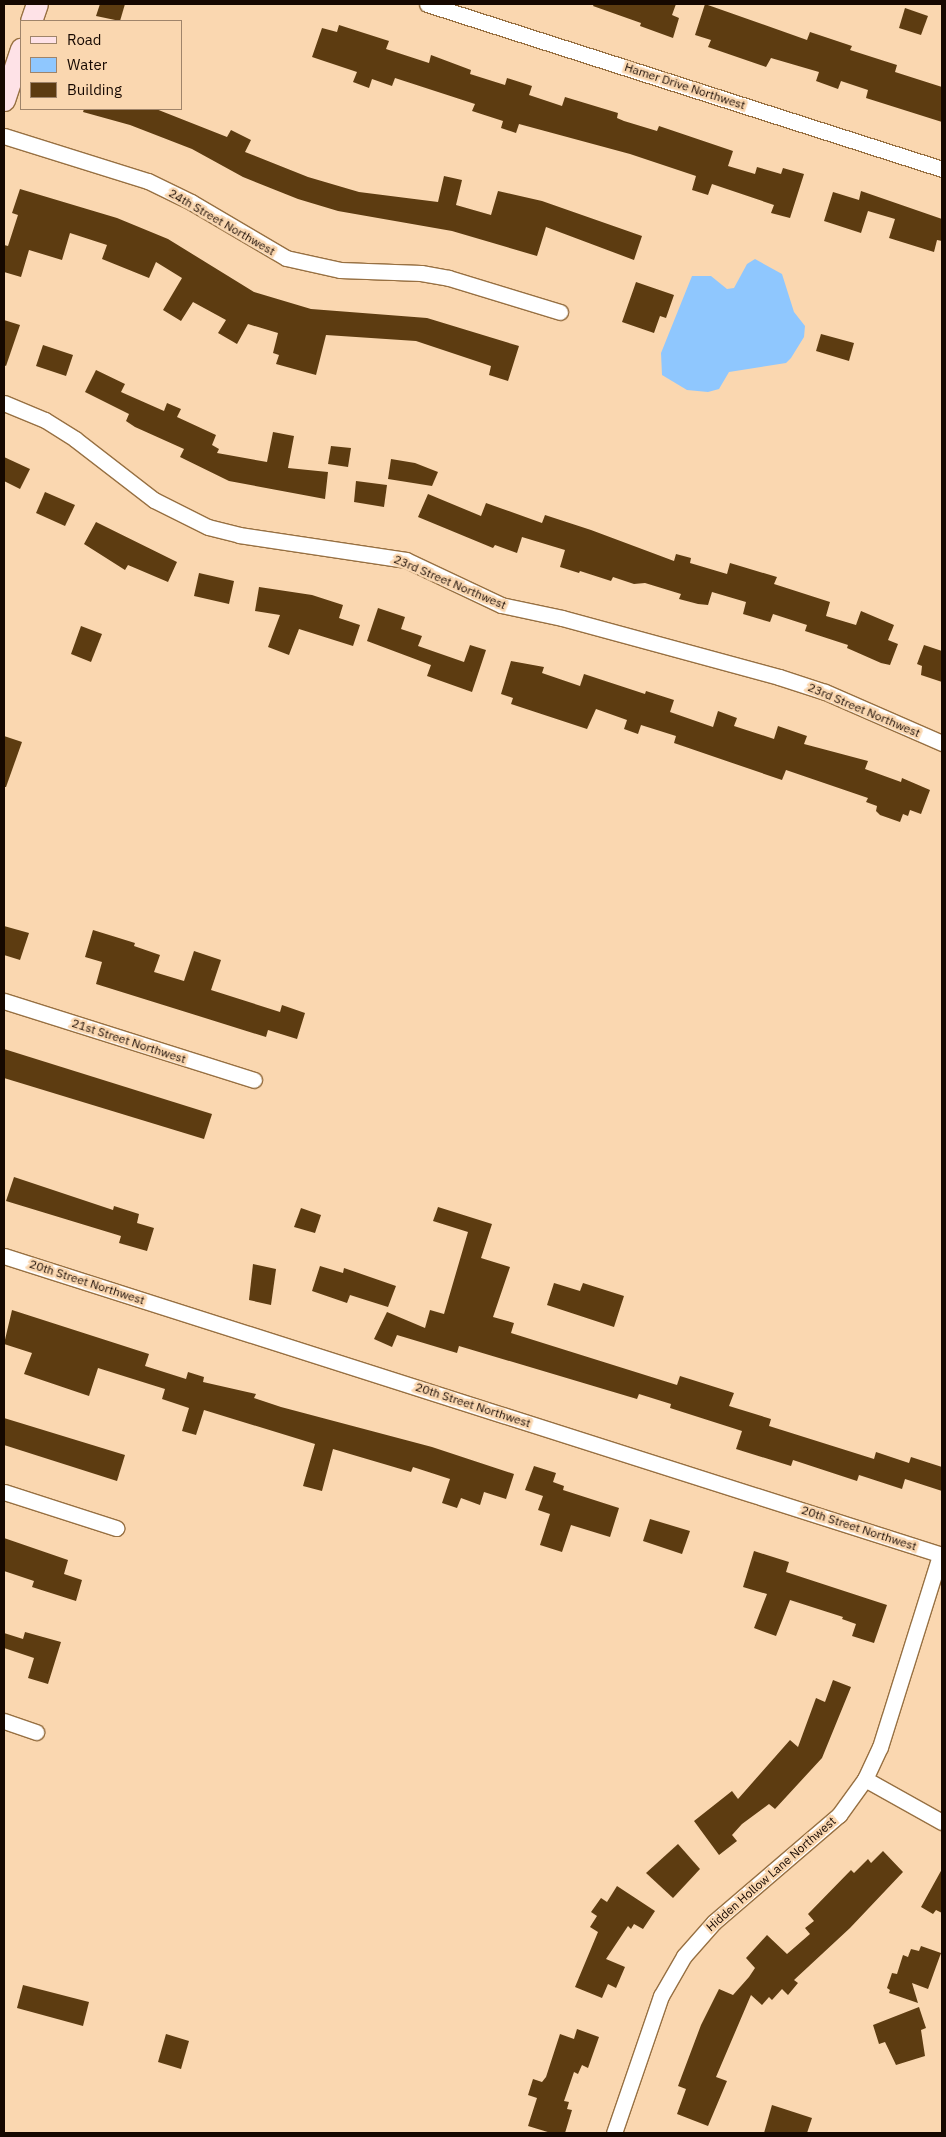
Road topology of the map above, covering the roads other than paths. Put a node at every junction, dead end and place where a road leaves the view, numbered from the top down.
1 (37, 4) edge
2 (427, 4) edge
3 (31, 20) edge
4 (20, 52) edge
5 (4, 100) edge
6 (4, 136) edge
7 (942, 169) edge
8 (560, 312) dead end
9 (4, 403) edge
10 (942, 743) edge
11 (4, 1001) edge
12 (254, 1080) dead end
13 (4, 1256) edge
14 (4, 1492) edge
15 (116, 1528) dead end
16 (941, 1555) edge
17 (4, 1721) edge
18 (36, 1732) dead end
19 (865, 1779) junction
20 (942, 1822) edge
21 (614, 2133) edge

1 - 3 street
2 - 7 street, Hamer Drive Northwest
4 - 5 street
6 - 8 street, 24th Street Northwest
9 - 10 street, 23rd Street Northwest
11 - 12 street, 21st Street Northwest
13 - 16 street, 20th Street Northwest
14 - 15 street
16 - 19 street, Hidden Hollow Lane Northwest
17 - 18 street
19 - 20 street
19 - 21 street, Hidden Hollow Lane Northwest

